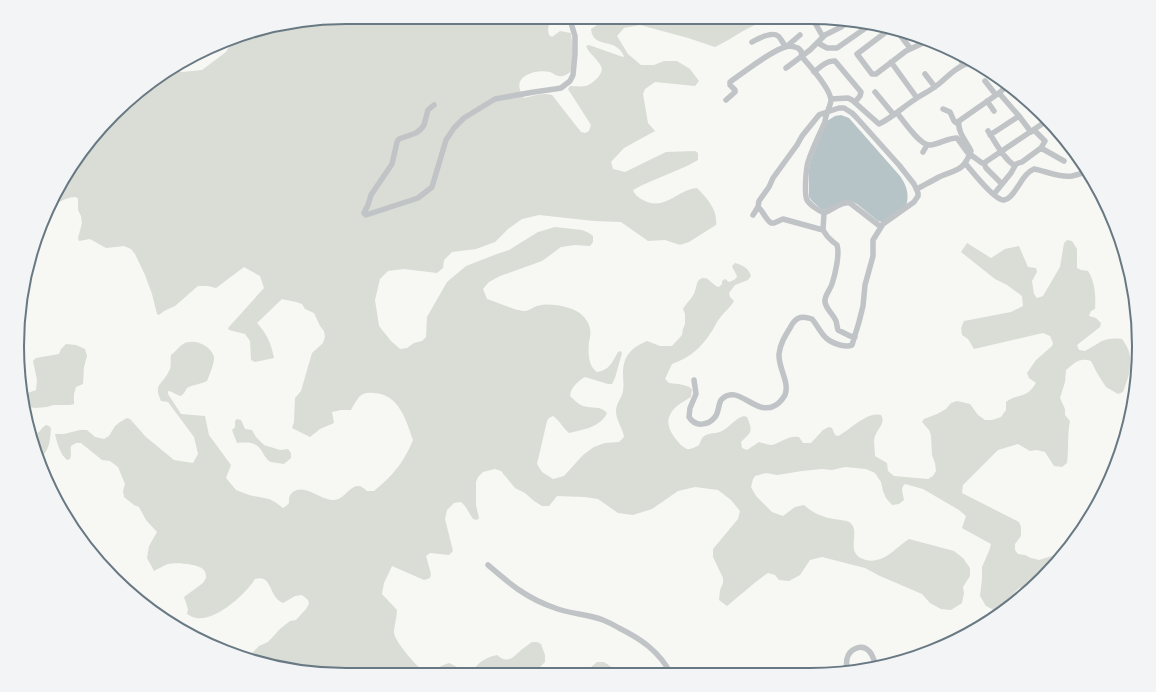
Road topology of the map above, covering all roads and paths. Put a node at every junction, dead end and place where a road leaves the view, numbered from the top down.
1 (571, 24) edge
2 (816, 24) edge
3 (842, 26) edge
4 (865, 29) edge
5 (885, 33) edge
6 (800, 35) dead end
7 (823, 37) junction
8 (902, 38) edge
9 (752, 42) dead end
10 (818, 43) junction
11 (921, 44) dead end
12 (786, 47) junction
13 (910, 48) junction
14 (802, 57) junction
15 (891, 62) junction
16 (963, 64) edge
17 (786, 68) dead end
18 (814, 72) junction
19 (876, 74) junction
20 (925, 74) dead end
21 (880, 80) dead end
22 (985, 81) dead end
23 (935, 87) junction
24 (1004, 89) edge
25 (875, 92) dead end
26 (998, 94) junction
27 (917, 98) junction
28 (831, 99) junction
29 (726, 100) dead end
30 (987, 101) junction
31 (855, 102) junction
32 (434, 105) dead end
33 (943, 109) dead end
34 (994, 111) dead end
35 (827, 112) junction
36 (895, 114) junction
37 (1019, 116) junction
38 (958, 124) junction
39 (1043, 124) edge
40 (1032, 131) junction
41 (927, 145) junction
42 (1041, 148) junction
43 (923, 152) dead end
44 (1002, 152) junction
45 (970, 154) junction
46 (1064, 161) dead end
47 (965, 163) junction
48 (984, 163) junction
49 (1015, 166) junction
50 (1081, 173) edge
51 (1002, 184) junction
52 (917, 188) junction
53 (994, 194) junction
54 (758, 207) junction
55 (824, 213) junction
56 (753, 215) dead end
57 (881, 227) junction
58 (823, 230) junction
59 (855, 337) junction
60 (694, 380) dead end
61 (488, 565) dead end
62 (874, 662) edge
63 (846, 666) edge
64 (667, 668) edge

1 - 32 street
2 - 7 street
3 - 7 street
4 - 10 street
5 - 19 street
6 - 12 street
7 - 10 street
8 - 13 street
9 - 12 street
10 - 14 street
11 - 13 street
12 - 14 street
12 - 29 street
13 - 15 street
14 - 17 street
14 - 18 street
15 - 19 street
15 - 27 street
16 - 23 street
18 - 28 street
18 - 31 street
19 - 21 street
20 - 23 street
22 - 26 street
23 - 27 street
24 - 26 street
25 - 36 street
26 - 30 street
26 - 37 street
27 - 36 street
28 - 31 street
28 - 35 street
30 - 34 street
30 - 38 street
31 - 36 street
33 - 38 street
35 - 52 street
35 - 54 street
35 - 55 street
36 - 41 street
37 - 40 street
37 - 44 street
38 - 45 street
39 - 40 street
40 - 42 street
40 - 44 street
41 - 43 street
41 - 45 street
42 - 46 street
42 - 49 street
44 - 48 street
44 - 49 street
45 - 47 street
45 - 48 street
47 - 52 street
47 - 53 street
48 - 51 street
49 - 51 street
50 - 53 street
51 - 53 street
52 - 57 street
54 - 56 street
54 - 58 street
55 - 57 street
55 - 58 street
57 - 59 street
58 - 59 street
59 - 60 street
61 - 64 street
62 - 63 street

